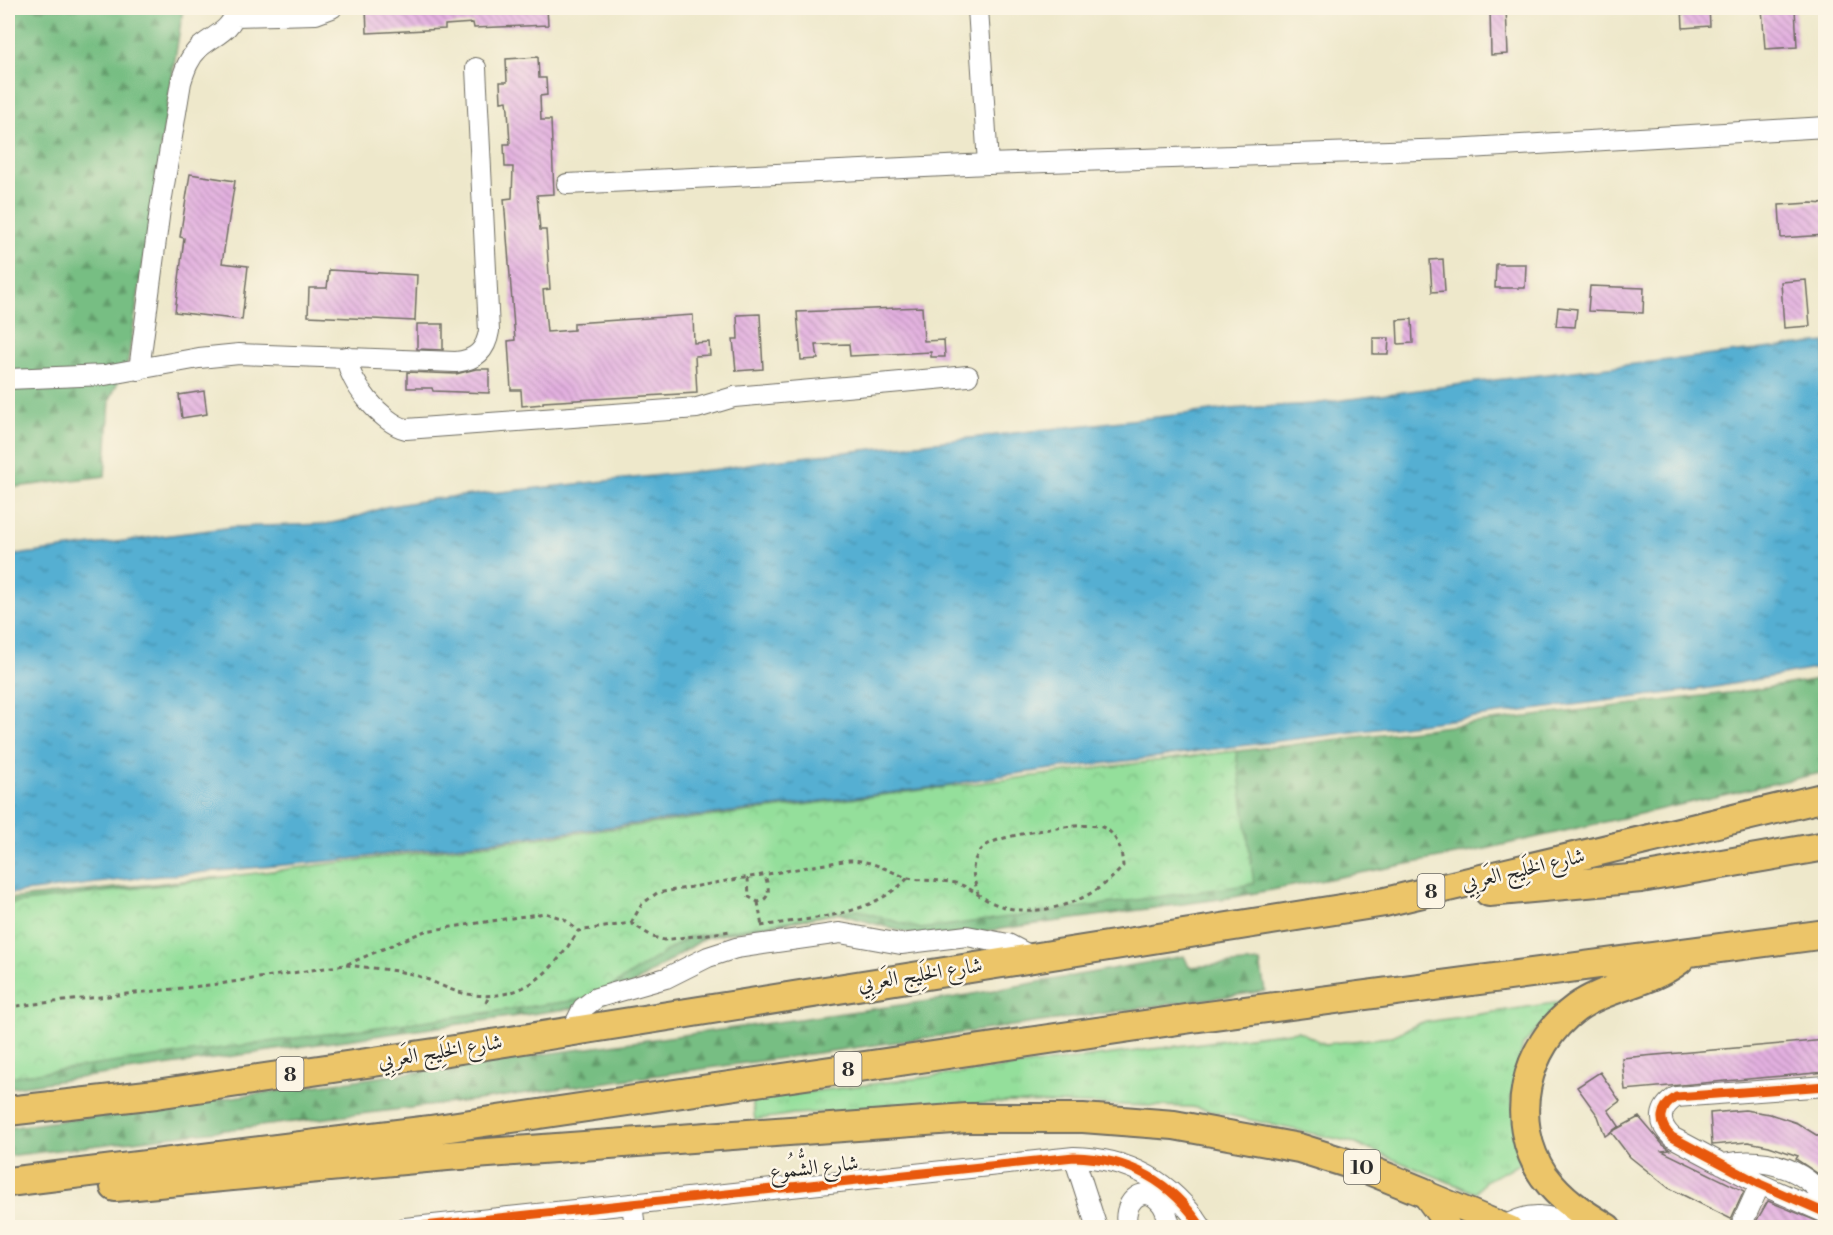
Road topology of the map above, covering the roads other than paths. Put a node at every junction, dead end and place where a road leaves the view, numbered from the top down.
1 (332, 8) edge
2 (978, 8) edge
3 (236, 12) edge
4 (476, 68) dead end
5 (1826, 127) edge
6 (988, 164) junction
7 (567, 184) dead end
8 (347, 357) junction
9 (140, 370) junction
10 (968, 376) dead end
11 (8, 379) edge
12 (1826, 797) edge
13 (1826, 846) edge
14 (1385, 902) junction
15 (1826, 934) edge
16 (1688, 953) junction
17 (1031, 957) junction
18 (572, 1030) junction
19 (1826, 1086) edge
20 (8, 1111) edge
21 (1074, 1158) junction
22 (1722, 1164) junction
23 (1152, 1177) junction
24 (8, 1182) edge
25 (1760, 1184) junction
26 (8, 1191) edge
27 (1423, 1192) junction
28 (1142, 1195) junction
29 (1826, 1198) edge
30 (632, 1204) junction
31 (1826, 1213) edge
32 (462, 1224) edge
33 (405, 1227) edge
34 (635, 1227) edge
35 (1097, 1227) edge
36 (1128, 1227) edge
37 (1171, 1227) edge
38 (1202, 1227) edge
39 (1449, 1227) edge
40 (1505, 1227) edge
41 (1577, 1227) edge
42 (1607, 1227) edge
43 (1740, 1227) edge

1 - 3 street
2 - 6 street
3 - 9 street
4 - 8 street
5 - 6 street
6 - 7 street
8 - 9 street
8 - 10 street
9 - 11 street
12 - 14 highway, شارع الخَلِيج العَربِي / 8
13 - 14 highway
14 - 17 highway, شارع الخَلِيج العَربِي / 8
15 - 16 highway, 8
16 - 24 highway, 8
16 - 42 highway
17 - 18 highway, شارع الخَلِيج العَربِي / 8
17 - 18 street
18 - 20 highway, شارع الخَلِيج العَربِي / 8
19 - 22 street
21 - 23 street, شارع الشُّمُوع
21 - 30 street, شارع الشُّمُوع
21 - 35 street
22 - 25 street
22 - 29 street
23 - 28 street
23 - 38 street, شارع الشُّمُوع
25 - 31 street
25 - 43 street
26 - 27 highway, 10
27 - 39 main road
27 - 40 main road, 10
28 - 36 street
28 - 37 street
30 - 32 street, شارع الشُّمُوع
30 - 34 street
32 - 33 street, شارع الشُّمُوع
40 - 41 street

